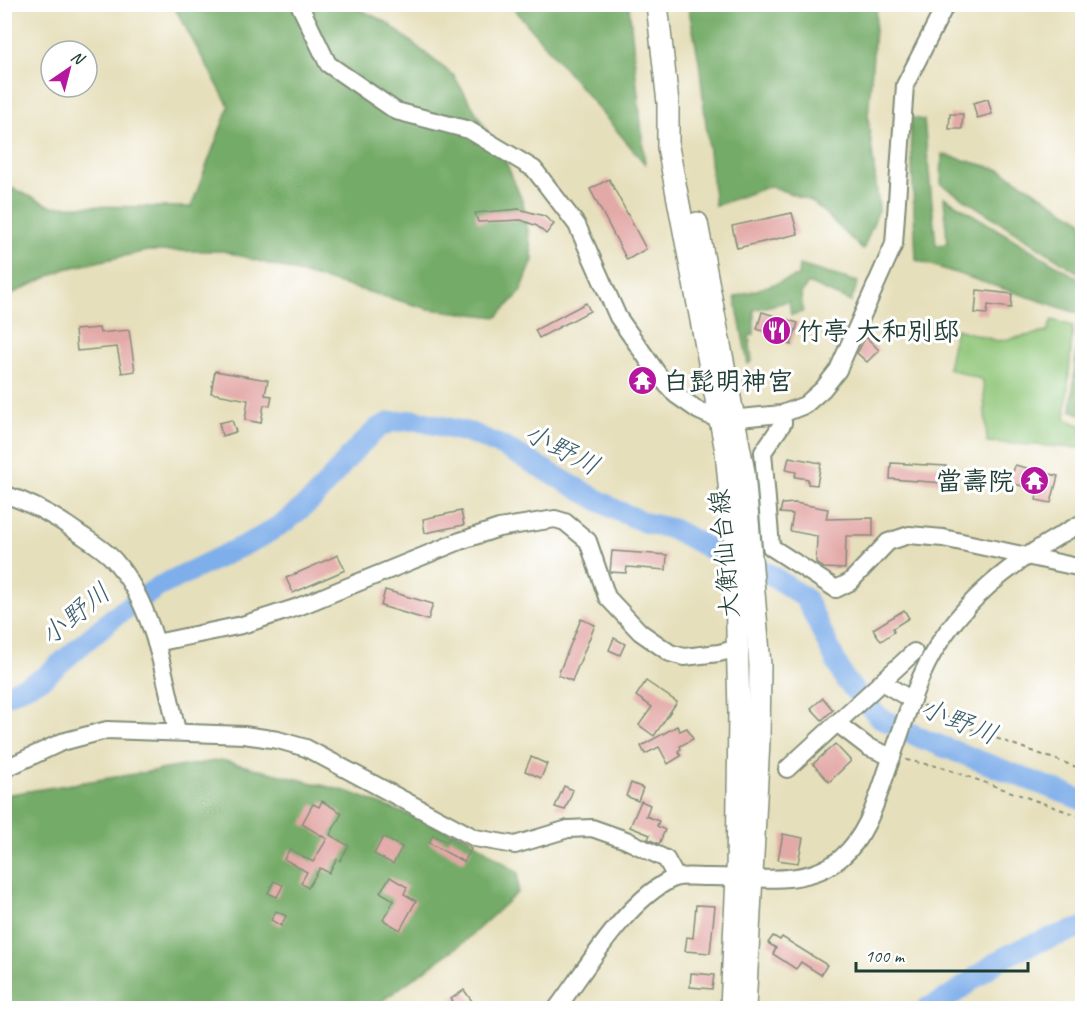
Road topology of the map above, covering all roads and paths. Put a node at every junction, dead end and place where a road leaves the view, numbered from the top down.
1 (299, 4) edge
2 (657, 4) edge
3 (946, 4) edge
4 (782, 414) junction
5 (728, 419) junction
6 (4, 494) edge
7 (1083, 523) edge
8 (1024, 557) junction
9 (1083, 568) edge
10 (746, 597) junction
11 (156, 643) junction
12 (739, 648) junction
13 (914, 652) dead end
14 (880, 684) junction
15 (910, 704) junction
16 (841, 720) junction
17 (177, 731) junction
18 (894, 752) junction
19 (4, 769) edge
20 (787, 769) dead end
21 (1083, 769) edge
22 (1083, 817) edge
23 (744, 876) junction
24 (676, 877) junction
25 (557, 1008) edge
26 (738, 1008) edge

1 - 5 street
2 - 5 main road, 大衡仙台線
3 - 4 street
4 - 5 street
4 - 8 street
5 - 10 main road, 大衡仙台線
6 - 11 street
7 - 8 street
8 - 9 street
8 - 15 street
10 - 12 main road, 大衡仙台線
10 - 23 main road, 大衡仙台線
11 - 12 street
11 - 17 street
12 - 23 main road, 大衡仙台線
13 - 14 street
14 - 15 street
14 - 16 street
15 - 18 street
15 - 21 path
16 - 18 street
16 - 20 street
17 - 19 street
17 - 24 street
18 - 22 path
18 - 23 street
23 - 24 street
23 - 26 main road, 大衡仙台線
24 - 25 street

